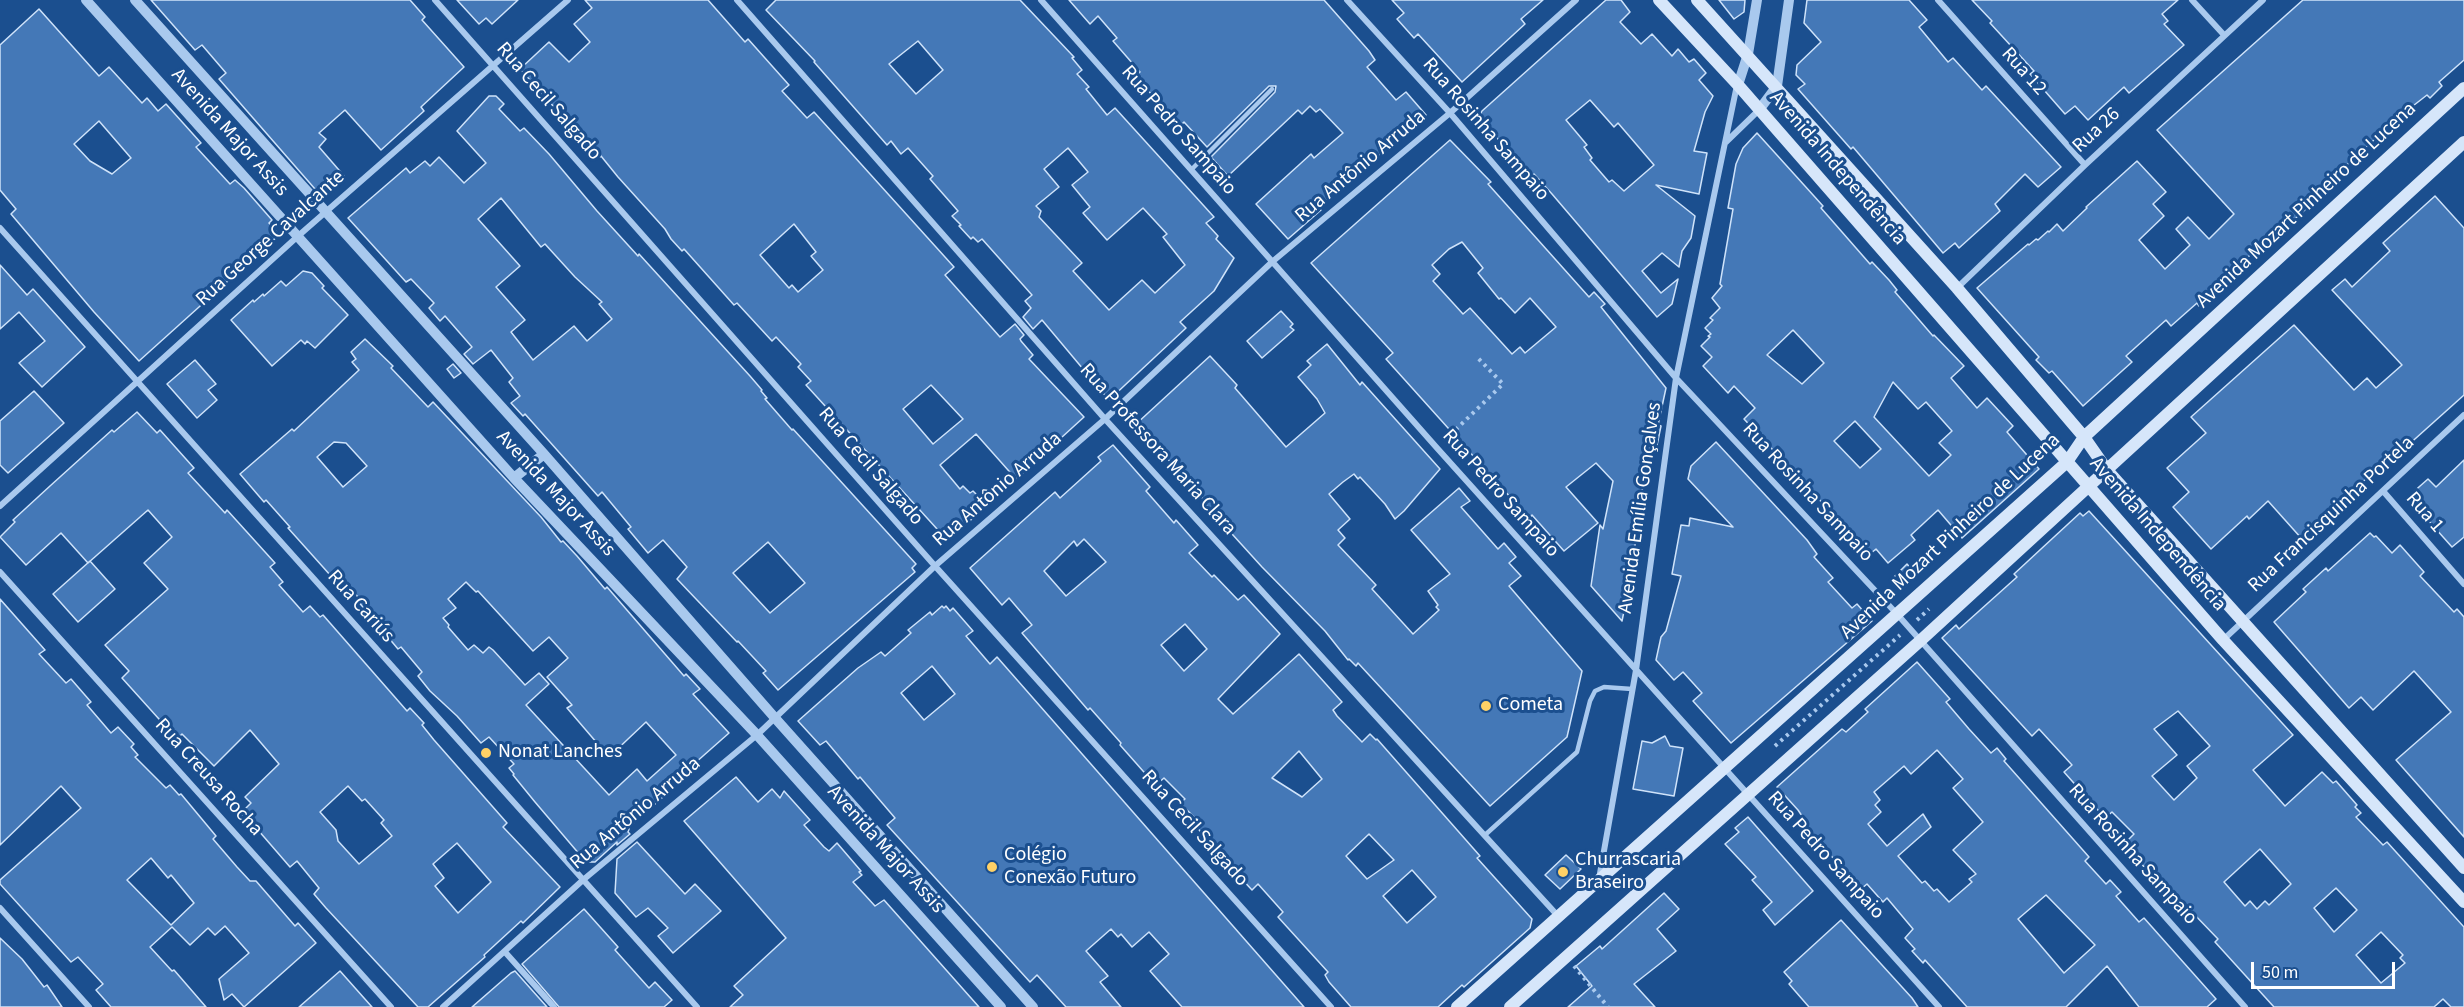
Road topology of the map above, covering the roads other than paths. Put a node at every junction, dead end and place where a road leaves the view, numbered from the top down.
1 (87, 0) edge
2 (135, 0) edge
3 (435, 0) edge
4 (568, 0) edge
5 (737, 0) edge
6 (1041, 0) edge
7 (1347, 0) edge
8 (1576, 0) edge
9 (1659, 0) edge
10 (1697, 0) edge
11 (1757, 0) edge
12 (1789, 0) edge
13 (1938, 0) edge
14 (2192, 0) edge
15 (2263, 0) edge
16 (2224, 35) junction
17 (1748, 54) junction
18 (494, 66) junction
19 (1737, 85) junction
20 (1777, 86) junction
21 (2464, 88) edge
22 (1272, 90) dead end
23 (1759, 110) junction
24 (1450, 113) junction
25 (2464, 142) edge
26 (1724, 143) junction
27 (2085, 165) junction
28 (1191, 170) junction
29 (326, 212) junction
30 (0, 228) edge
31 (297, 237) junction
32 (1272, 262) junction
33 (1957, 288) junction
34 (1676, 378) junction
35 (136, 382) junction
36 (2464, 416) edge
37 (1105, 418) junction
38 (2084, 438) junction
39 (544, 454) junction
40 (2067, 462) junction
41 (2107, 470) junction
42 (514, 478) junction
43 (2088, 487) junction
44 (2383, 491) junction
45 (0, 506) edge
46 (935, 566) junction
47 (0, 572) edge
48 (2464, 584) edge
49 (1897, 614) junction
50 (2243, 621) junction
51 (2223, 639) junction
52 (1920, 641) junction
53 (1636, 670) junction
54 (1632, 689) junction
55 (775, 718) junction
56 (757, 735) junction
57 (1723, 769) junction
58 (1747, 795) junction
59 (2403, 802) junction
60 (2387, 817) junction
61 (1485, 835) junction
62 (2464, 868) edge
63 (583, 880) junction
64 (1599, 880) junction
65 (2464, 902) edge
66 (0, 908) edge
67 (1558, 916) junction
68 (504, 951) junction
69 (89, 1007) edge
70 (391, 1007) edge
71 (443, 1007) edge
72 (554, 1007) edge
73 (697, 1007) edge
74 (1001, 1007) edge
75 (1033, 1007) edge
76 (1331, 1007) edge
77 (1457, 1007) edge
78 (1510, 1007) edge
79 (1939, 1007) edge
80 (2245, 1007) edge

1 - 31 street, Avenida Major Assis
2 - 29 street, Avenida Major Assis
3 - 18 street, Rua Cecil Salgado
4 - 18 street, Rua George Cavalcante
5 - 37 street, Rua Professora Maria Clara
6 - 28 street, Rua Pedro Sampaio
7 - 24 street, Rua Rosinha Sampaio
8 - 24 street, Rua Antônio Arruda
9 - 19 main road, Avenida Independência
10 - 17 main road, Avenida Independência
11 - 17 street
12 - 20 street
13 - 27 street, Rua 12
14 - 16 street
15 - 16 street, Rua 26
16 - 27 street, Rua 26
17 - 19 street
17 - 20 main road, Avenida Independência
18 - 29 street, Rua George Cavalcante
18 - 46 street, Rua Cecil Salgado
19 - 23 main road, Avenida Independência
19 - 26 street, Avenida Emília Gonçalves
20 - 23 street
20 - 33 main road, Avenida Independência
21 - 38 main road, Avenida Mozart Pinheiro de Lucena
22 - 28 lane
23 - 26 street
23 - 40 main road, Avenida Independência
24 - 32 street, Rua Antônio Arruda
24 - 34 street, Rua Rosinha Sampaio
25 - 41 main road
26 - 34 street, Avenida Emília Gonçalves
27 - 33 street, Rua 26
28 - 32 street, Rua Pedro Sampaio
29 - 31 street, Rua George Cavalcante
29 - 39 street, Avenida Major Assis
30 - 35 street, Rua Cariús
31 - 35 street, Rua George Cavalcante
31 - 42 street, Avenida Major Assis
32 - 37 street, Rua Antônio Arruda
32 - 53 street, Rua Pedro Sampaio
33 - 38 main road, Avenida Independência
34 - 49 street, Rua Rosinha Sampaio
34 - 53 street, Avenida Emília Gonçalves
35 - 45 street, Rua George Cavalcante
35 - 63 street, Rua Cariús
36 - 44 street, Rua Francisquinha Portela
37 - 46 street, Rua Antônio Arruda
37 - 61 street, Rua Professora Maria Clara
38 - 40 main road, Avenida Mozart Pinheiro de Lucena
38 - 41 main road, Avenida Independência
39 - 42 street
39 - 55 street, Avenida Major Assis
40 - 43 main road, Avenida Independência
40 - 49 main road, Avenida Mozart Pinheiro de Lucena
41 - 43 main road
41 - 50 main road, Avenida Independência
42 - 56 street, Avenida Major Assis
43 - 51 main road, Avenida Independência
43 - 52 main road
44 - 48 street, Rua 1
44 - 50 street, Rua Francisquinha Portela
46 - 55 street, Rua Antônio Arruda
46 - 76 street, Rua Cecil Salgado
47 - 70 street, Rua Creusa Rocha
49 - 52 street, Rua Rosinha Sampaio
49 - 57 main road, Avenida Mozart Pinheiro de Lucena
50 - 51 street, Rua Francisquinha Portela
50 - 59 main road, Avenida Independência
51 - 60 main road, Avenida Independência
52 - 58 main road
52 - 80 street, Rua Rosinha Sampaio
53 - 54 street, Avenida Emília Gonçalves
53 - 57 street, Rua Pedro Sampaio
54 - 61 lane
54 - 64 street, Avenida Emília Gonçalves
55 - 56 street, Rua Antônio Arruda
55 - 75 street, Avenida Major Assis
56 - 63 street, Rua Antônio Arruda
56 - 74 street, Avenida Major Assis
57 - 58 street, Rua Pedro Sampaio
57 - 64 main road, Avenida Mozart Pinheiro de Lucena
58 - 78 main road
58 - 79 street, Rua Pedro Sampaio
59 - 60 main road
59 - 62 main road, Avenida Independência
60 - 65 main road, Avenida Independência
61 - 67 street, Rua Professora Maria Clara
63 - 68 street, Rua Antônio Arruda
63 - 73 street, Rua Cariús
64 - 67 main road, Avenida Mozart Pinheiro de Lucena
66 - 69 street
67 - 77 main road, Avenida Mozart Pinheiro de Lucena
68 - 71 street, Rua Antônio Arruda
68 - 72 street

